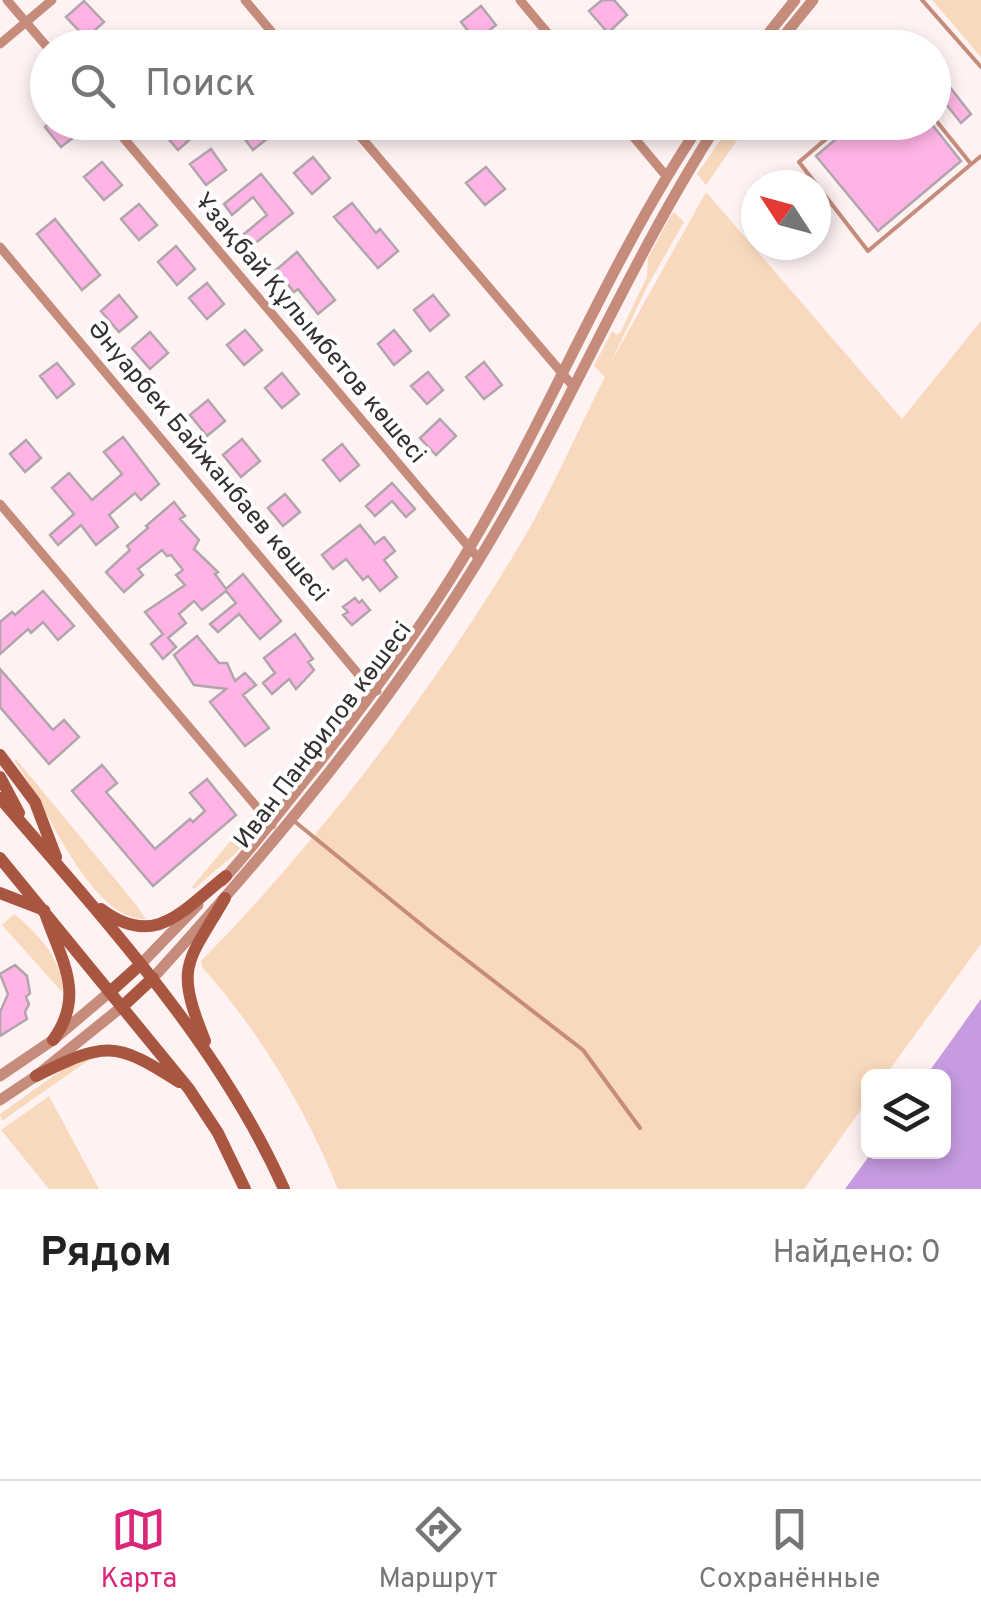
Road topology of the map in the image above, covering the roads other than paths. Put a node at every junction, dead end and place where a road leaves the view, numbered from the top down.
1 (7, 0) edge
2 (52, 0) edge
3 (245, 0) edge
4 (520, 0) edge
5 (813, 0) edge
6 (922, 0) edge
7 (791, 5) edge
8 (26, 22) junction
9 (33, 30) edge
10 (270, 30) edge
11 (545, 30) edge
12 (771, 30) edge
13 (781, 30) edge
14 (948, 30) edge
15 (951, 33) edge
16 (0, 44) edge
17 (981, 67) edge
18 (951, 139) edge
19 (125, 140) edge
20 (363, 140) edge
21 (636, 140) edge
22 (690, 140) edge
23 (707, 140) edge
24 (825, 140) edge
25 (981, 156) edge
26 (972, 164) junction
27 (666, 177) junction
28 (0, 247) edge
29 (568, 381) junction
30 (0, 504) edge
31 (470, 548) junction
32 (479, 559) junction
33 (376, 690) junction
34 (386, 699) junction
35 (0, 756) edge
36 (0, 778) edge
37 (0, 798) edge
38 (292, 820) junction
39 (270, 824) junction
40 (30, 833) junction
41 (281, 834) junction
42 (0, 858) edge
43 (60, 869) junction
44 (226, 876) junction
45 (0, 894) edge
46 (82, 896) junction
47 (225, 898) junction
48 (44, 910) junction
49 (141, 964) junction
50 (153, 978) junction
51 (111, 990) junction
52 (124, 1005) junction
53 (53, 1040) junction
54 (213, 1062) junction
55 (0, 1076) edge
56 (36, 1076) junction
57 (189, 1089) junction
58 (0, 1100) edge
59 (640, 1128) dead end
60 (245, 1189) edge
61 (284, 1189) edge

1 - 8 street
2 - 8 street
3 - 10 street
4 - 11 street
5 - 7 street
6 - 14 lane
7 - 12 street
7 - 13 street
8 - 9 street
8 - 16 street
15 - 17 lane
18 - 26 lane
19 - 31 street, Ұзақбай Құлымбетов көшесі
20 - 29 street
21 - 27 street
22 - 27 street, Иван Панфилов көшесі
23 - 29 street, Иван Панфилов көшесі
24 - 26 lane
25 - 26 lane
27 - 29 street, Иван Панфилов көшесі
28 - 33 street, Әнуарбек Байжанбаев көшесі
29 - 31 street, Иван Панфилов көшесі
29 - 32 street, Иван Панфилов көшесі
30 - 39 street
31 - 32 street, Ұзақбай Құлымбетов көшесі
31 - 33 street, Иван Панфилов көшесі
32 - 34 street, Иван Панфилов көшесі
33 - 34 street, Әнуарбек Байжанбаев көшесі
33 - 39 street, Иван Панфилов көшесі
34 - 38 street, Иван Панфилов көшесі
35 - 43 main road
36 - 40 main road
37 - 40 main road
38 - 41 street, Иван Панфилов көшесі
38 - 59 lane
39 - 41 street
39 - 44 street, Иван Панфилов көшесі
40 - 43 main road
41 - 47 street, Иван Панфилов көшесі
42 - 48 main road
43 - 46 main road
44 - 46 main road
44 - 49 street, Иван Панфилов көшесі
45 - 48 main road
46 - 49 main road
47 - 50 street, Иван Панфилов көшесі
47 - 54 main road
48 - 51 main road
48 - 53 main road
49 - 50 main road
49 - 51 main road, Иван Панфилов көшесі
50 - 52 main road, Иван Панфилов көшесі
50 - 54 main road
51 - 52 main road
51 - 53 street, Иван Панфилов көшесі
52 - 56 street, Иван Панфилов көшесі
52 - 57 main road
53 - 55 street, Иван Панфилов көшесі
54 - 61 main road
56 - 57 main road
56 - 58 street, Иван Панфилов көшесі
57 - 60 main road

